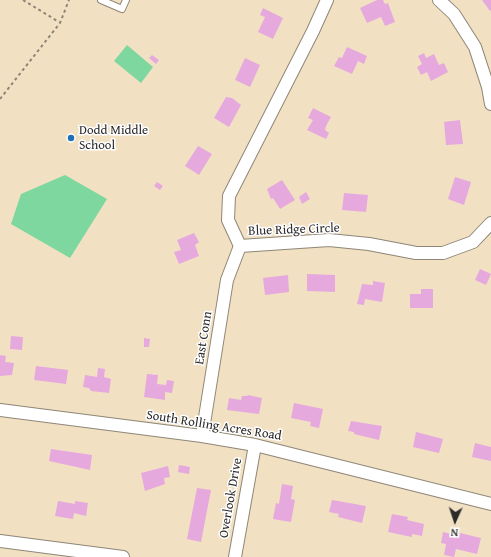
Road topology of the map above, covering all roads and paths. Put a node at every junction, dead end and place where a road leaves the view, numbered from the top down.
1 (23, 0) edge
2 (69, 0) edge
3 (101, 0) edge
4 (126, 0) edge
5 (327, 0) edge
6 (439, 0) edge
7 (60, 23) junction
8 (0, 99) edge
9 (491, 104) edge
10 (491, 223) edge
11 (240, 246) junction
12 (0, 410) edge
13 (202, 436) junction
14 (255, 444) junction
15 (491, 504) edge
16 (0, 541) edge
17 (43, 552) edge
18 (123, 557) edge
19 (235, 557) edge

1 - 7 path
2 - 7 path
3 - 4 lane
5 - 11 street, Blue Ridge Circle
6 - 9 street
7 - 8 path
10 - 11 street, Blue Ridge Circle
11 - 13 street, East Conn
12 - 13 street, South Rolling Acres Road
13 - 14 street, South Rolling Acres Road
14 - 15 street, South Rolling Acres Road
14 - 19 street, Overlook Drive
16 - 17 street
17 - 18 street

